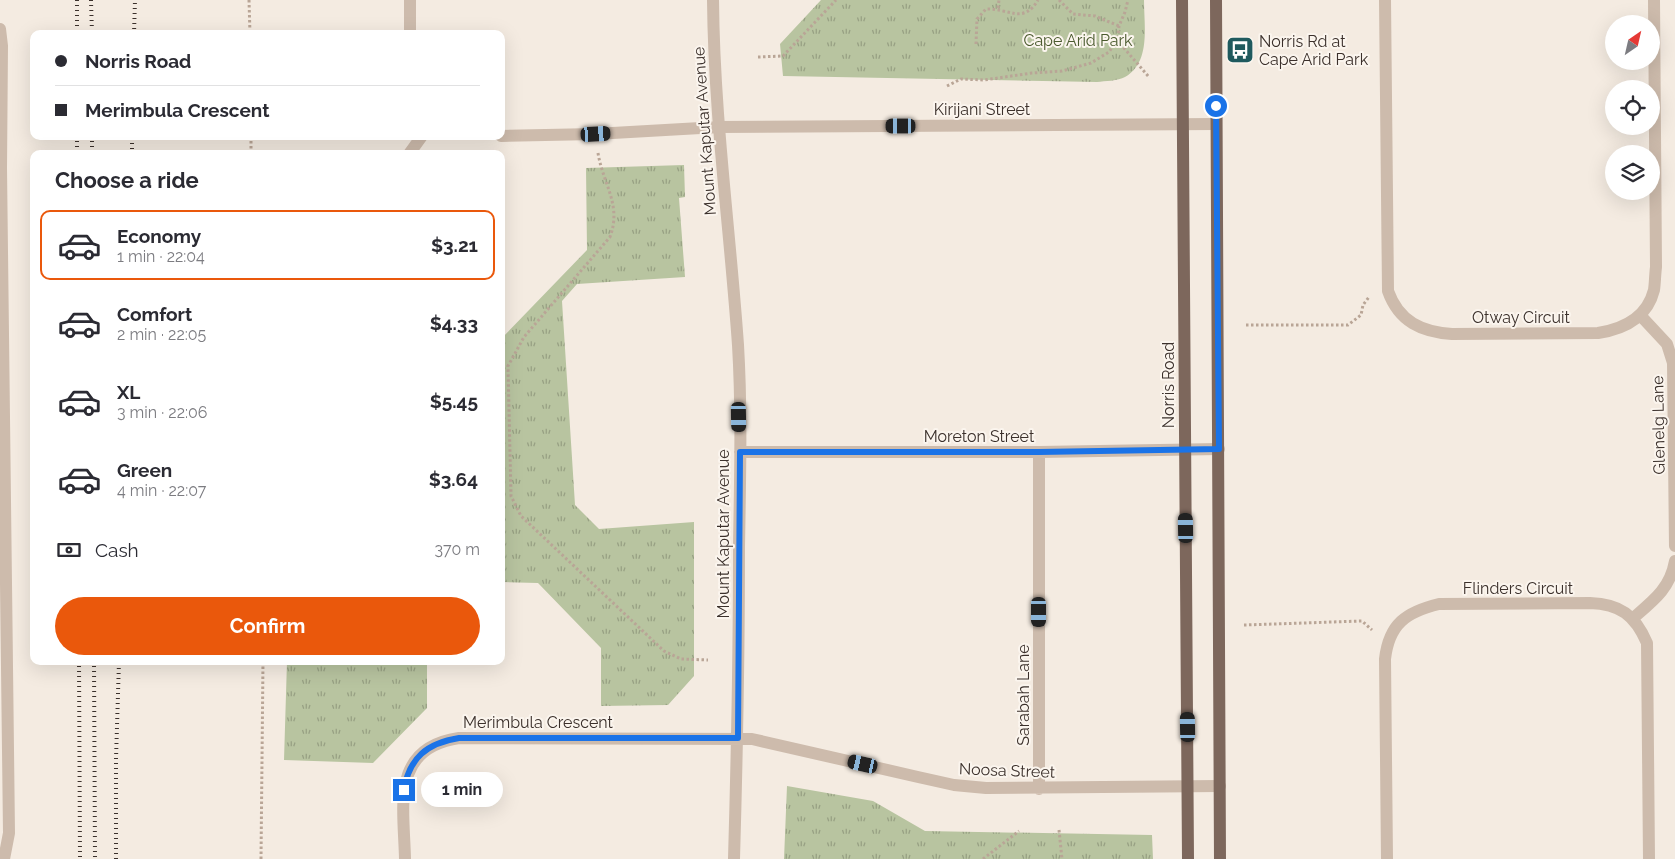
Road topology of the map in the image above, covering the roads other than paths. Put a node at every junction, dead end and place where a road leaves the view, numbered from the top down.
1 (410, 0) edge
2 (713, 0) edge
3 (1182, 0) edge
4 (1216, 0) edge
5 (1385, 0) edge
6 (1654, 0) edge
7 (0, 29) edge
8 (410, 30) edge
9 (1183, 124) junction
10 (1216, 124) junction
11 (718, 127) junction
12 (505, 136) edge
13 (0, 168) edge
14 (1640, 315) junction
15 (1185, 449) junction
16 (1219, 449) junction
17 (740, 452) junction
18 (1039, 452) junction
19 (1675, 546) edge
20 (1675, 561) edge
21 (1632, 619) junction
22 (738, 738) junction
23 (1188, 786) junction
24 (1220, 786) junction
25 (1039, 789) junction
26 (4, 859) edge
27 (405, 859) edge
28 (734, 859) edge
29 (1188, 859) edge
30 (1220, 859) edge
31 (1387, 859) edge
32 (1649, 859) edge

1 - 8 street
2 - 11 street, Mount Kaputar Avenue
3 - 9 main road, Norris Road
4 - 10 main road
5 - 14 street, Otway Circuit
6 - 14 street, Otway Circuit
7 - 13 street
9 - 10 street, Kirijani Street
9 - 11 street, Kirijani Street
9 - 15 main road, Norris Road
10 - 16 main road
11 - 12 street, Kirijani Street
11 - 17 street, Mount Kaputar Avenue
13 - 26 street
14 - 19 street, Glenelg Lane
15 - 16 street, Moreton Street
15 - 18 street, Moreton Street
15 - 23 main road, Norris Road
16 - 24 main road
17 - 18 street, Moreton Street
17 - 22 street, Mount Kaputar Avenue
18 - 25 street, Sarabah Lane
20 - 21 street
21 - 31 street, Flinders Circuit
21 - 32 street, Flinders Circuit
22 - 25 street, Noosa Street
22 - 27 street, Merimbula Crescent
22 - 28 street, Mount Kaputar Avenue
23 - 24 street, Noosa Street
23 - 25 street, Noosa Street
23 - 29 main road, Norris Road
24 - 30 main road

